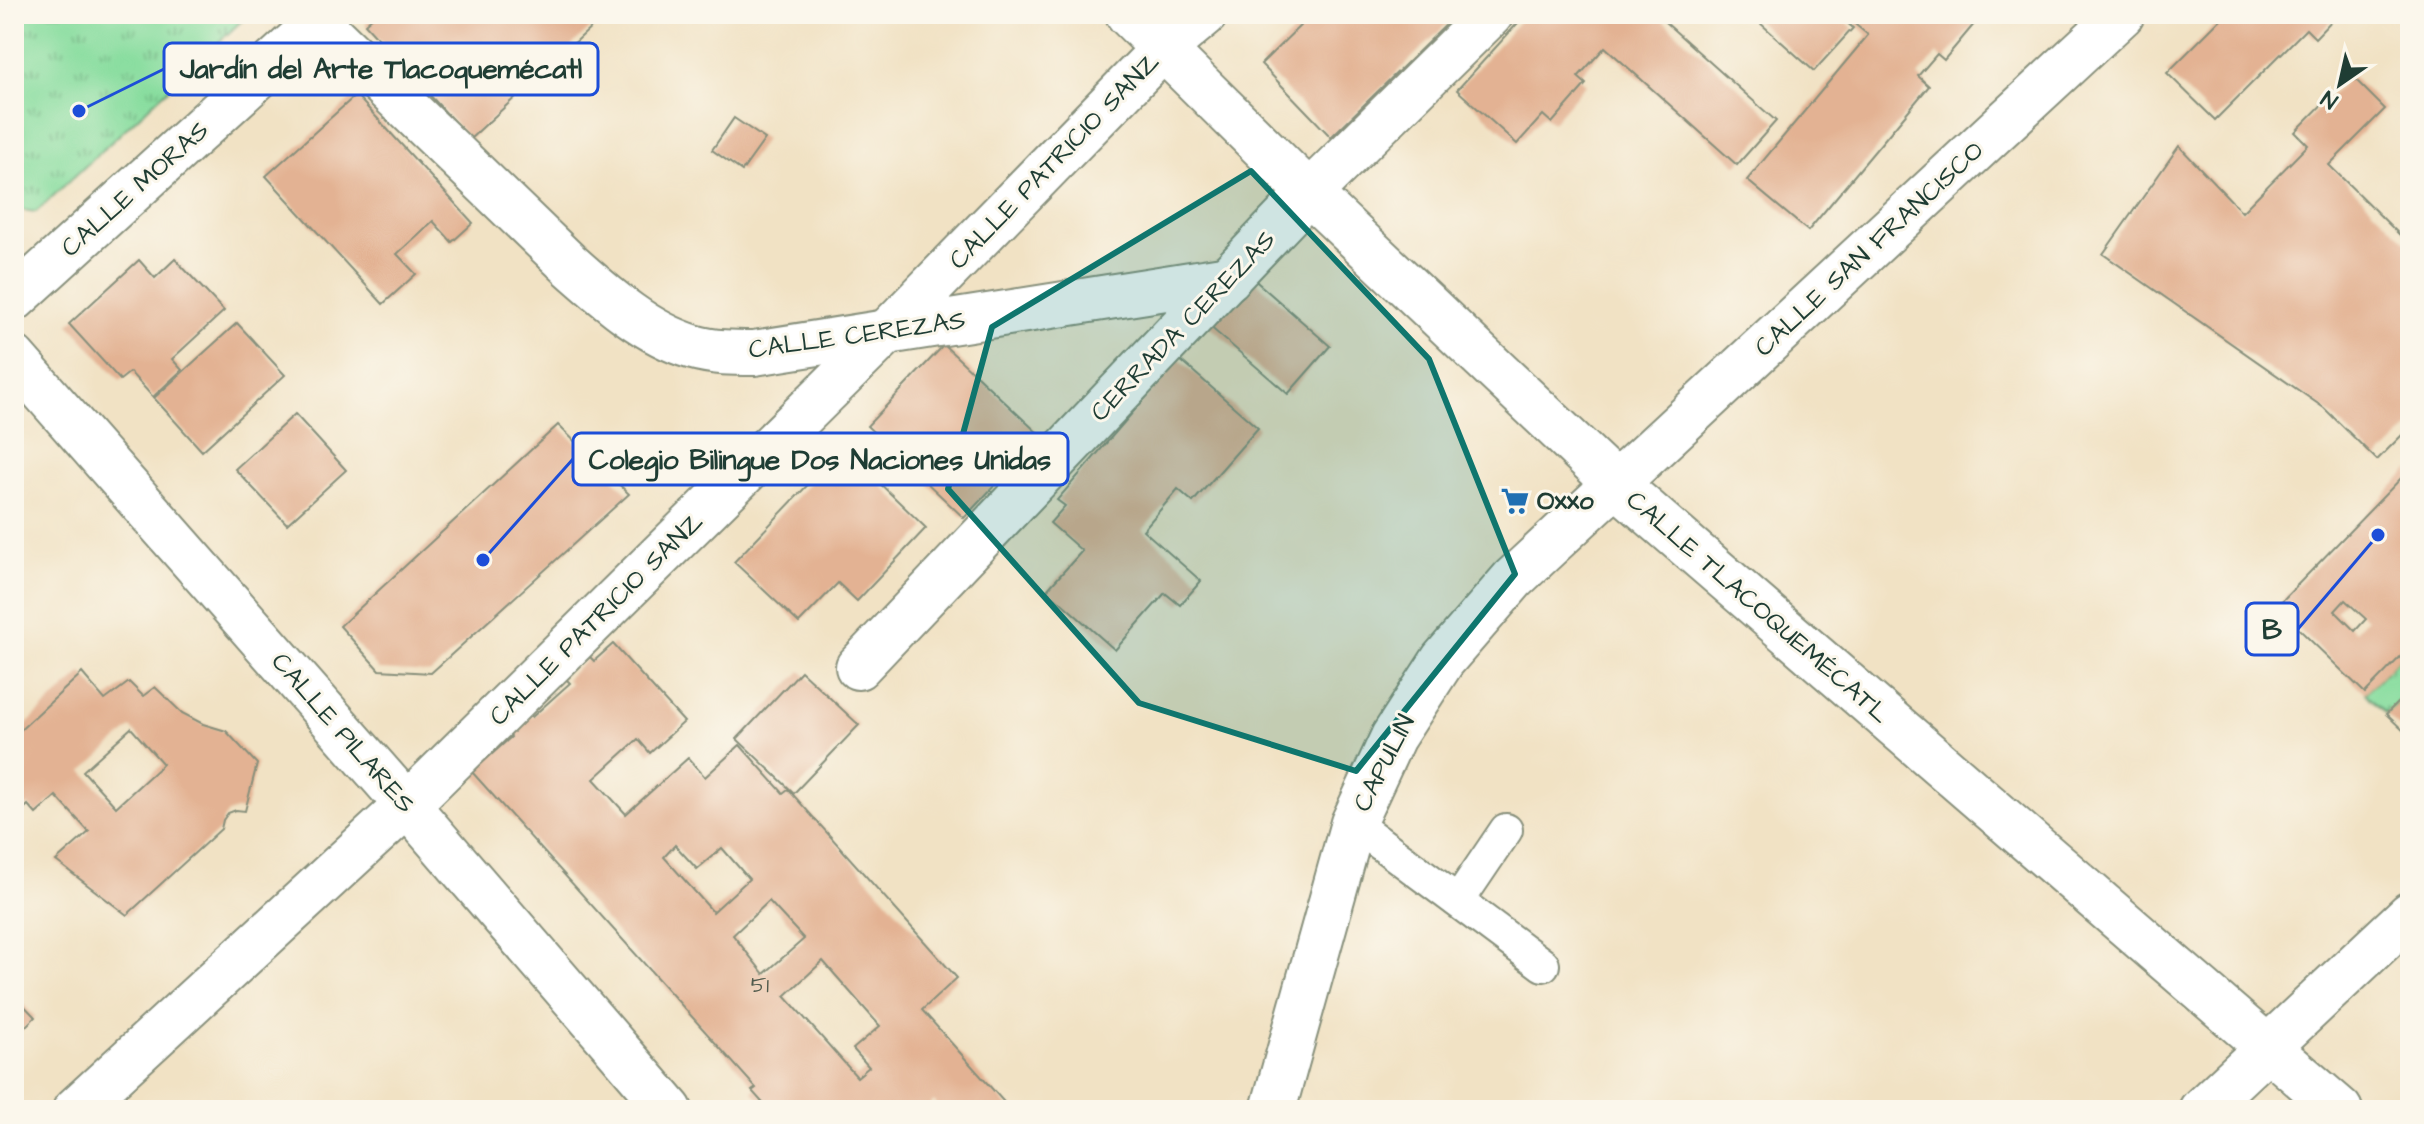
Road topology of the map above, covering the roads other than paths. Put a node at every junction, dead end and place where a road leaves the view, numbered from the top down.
1 (1128, 14) edge
2 (1205, 14) edge
3 (1491, 14) edge
4 (2122, 14) edge
5 (322, 18) edge
6 (1164, 48) junction
7 (1309, 193) junction
8 (1229, 278) junction
9 (14, 299) edge
10 (887, 332) junction
11 (14, 358) edge
12 (1616, 484) junction
13 (858, 667) dead end
14 (407, 805) junction
15 (1353, 823) junction
16 (1506, 830) dead end
17 (1458, 901) junction
18 (2410, 914) edge
19 (1543, 965) dead end
20 (2268, 1046) junction
21 (75, 1110) edge
22 (670, 1110) edge
23 (1273, 1110) edge
24 (2201, 1110) edge
25 (2340, 1110) edge

1 - 6 street, CALLE TLACOQUEMÉCATL
2 - 6 street, CALLE PATRICIO SANZ
3 - 7 street, CERRADA CEREZAS
4 - 12 street, CALLE SAN FRANCISCO
5 - 9 street, CALLE MORAS
5 - 10 street, CALLE CEREZAS
6 - 7 street, CALLE TLACOQUEMÉCATL
6 - 10 street, CALLE PATRICIO SANZ
7 - 8 street, CERRADA CEREZAS
7 - 12 street, CALLE TLACOQUEMÉCATL
8 - 10 street, CALLE CEREZAS
8 - 13 street, CERRADA CEREZAS
10 - 14 street, CALLE PATRICIO SANZ
11 - 14 street, CALLE PILARES
12 - 15 street, CAPULIN
12 - 20 street, CALLE TLACOQUEMÉCATL
14 - 21 street, CALLE PATRICIO SANZ
14 - 22 street, CALLE PILARES
15 - 17 lane
15 - 23 street, CAPULIN
16 - 17 lane
17 - 19 lane
18 - 20 street
20 - 24 street
20 - 25 street, CALLE TLACOQUEMÉCATL

